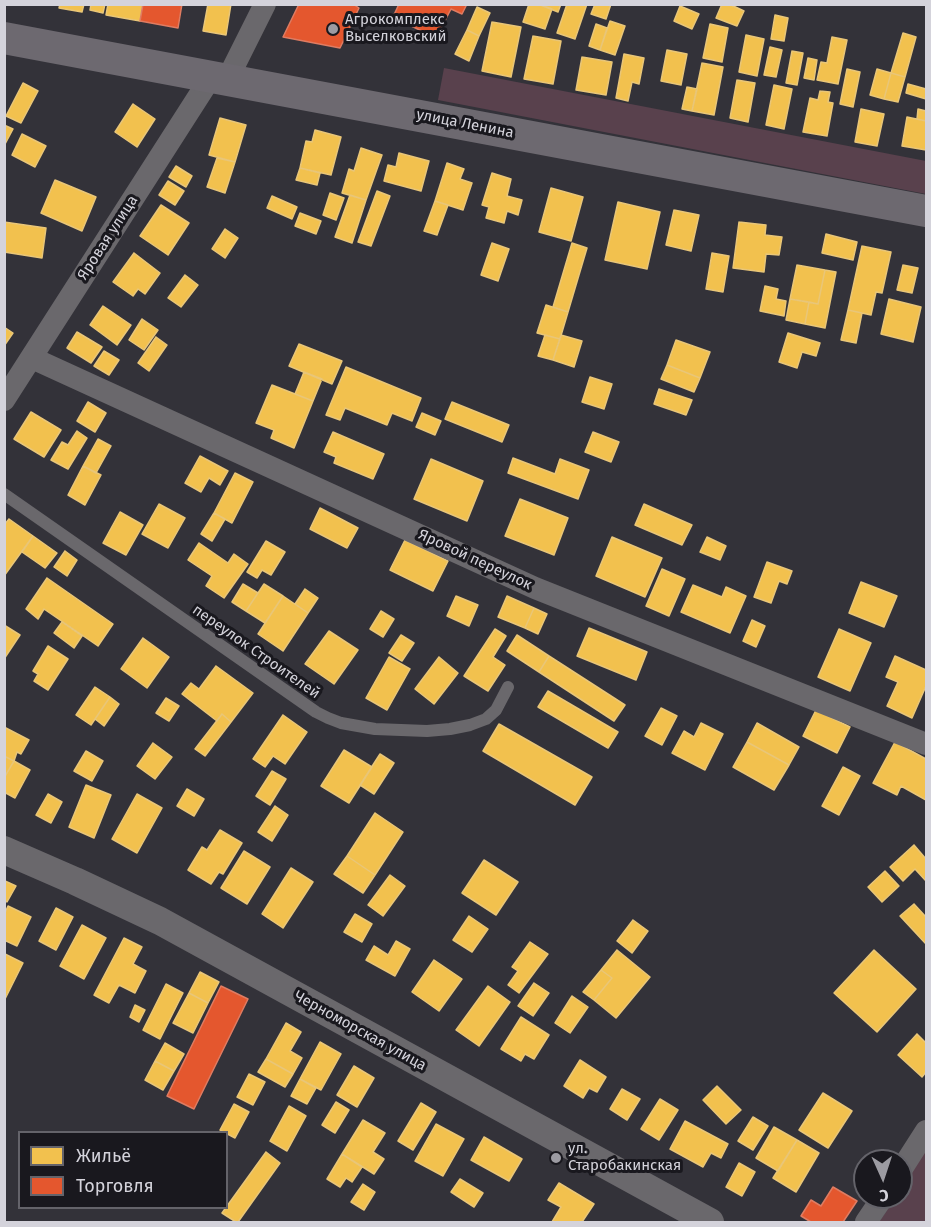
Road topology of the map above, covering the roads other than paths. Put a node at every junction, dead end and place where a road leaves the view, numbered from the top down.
1 (265, 4) edge
2 (4, 38) edge
3 (219, 78) junction
4 (927, 211) edge
5 (32, 357) junction
6 (4, 400) edge
7 (4, 494) edge
8 (508, 687) dead end
9 (927, 744) edge
10 (4, 850) edge
11 (927, 1131) edge
12 (913, 1152) edge
13 (875, 1209) edge
14 (710, 1222) edge
15 (866, 1222) edge

1 - 3 street, Яровая улица
2 - 3 main road, улица Ленина
3 - 4 main road, улица Ленина
3 - 5 street, Яровая улица
5 - 6 street, Яровая улица
5 - 9 street, Яровой переулок
7 - 8 lane, переулок Строителей
10 - 14 street, Черноморская улица
11 - 12 street
13 - 15 street

